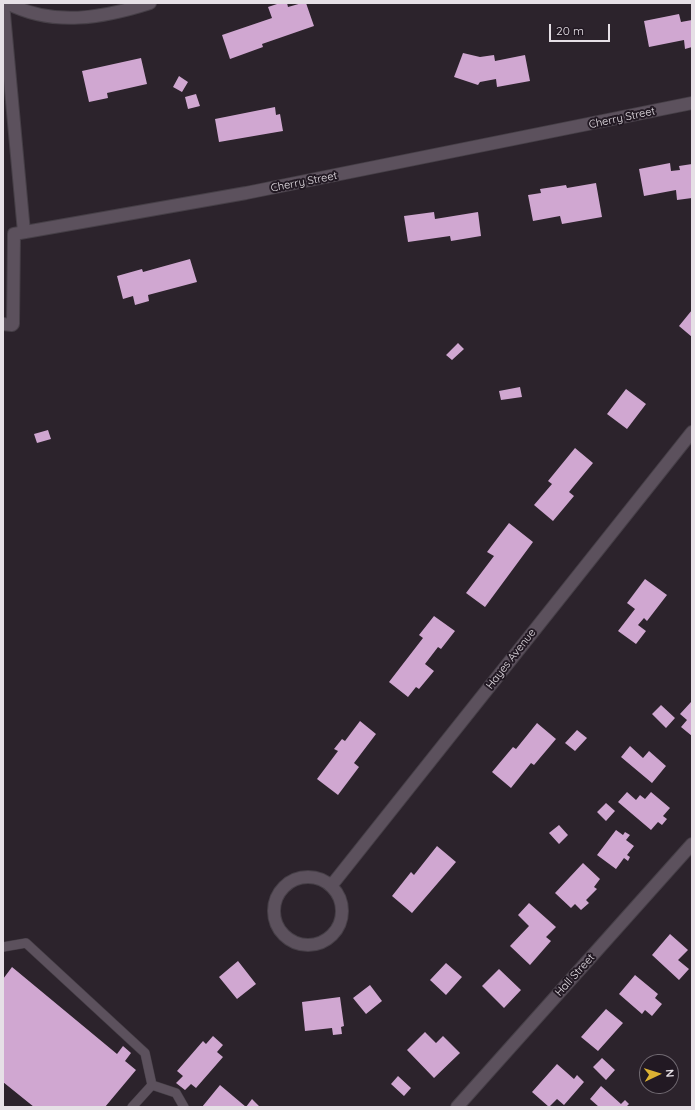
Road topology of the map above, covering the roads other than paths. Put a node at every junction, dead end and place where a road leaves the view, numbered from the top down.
1 (3, 3) edge
2 (7, 3) edge
3 (150, 3) edge
4 (692, 103) edge
5 (24, 232) junction
6 (3, 324) edge
7 (692, 432) edge
8 (692, 844) edge
9 (331, 886) junction
10 (3, 947) edge
11 (152, 1085) junction
12 (132, 1107) edge
13 (184, 1107) edge
14 (457, 1107) edge

1 - 5 street
2 - 3 street
4 - 5 street, Cherry Street
5 - 6 street
7 - 9 street, Hayes Avenue
8 - 14 street, Hall Street
9 - 9 street
10 - 11 lane
11 - 12 lane
11 - 13 lane

